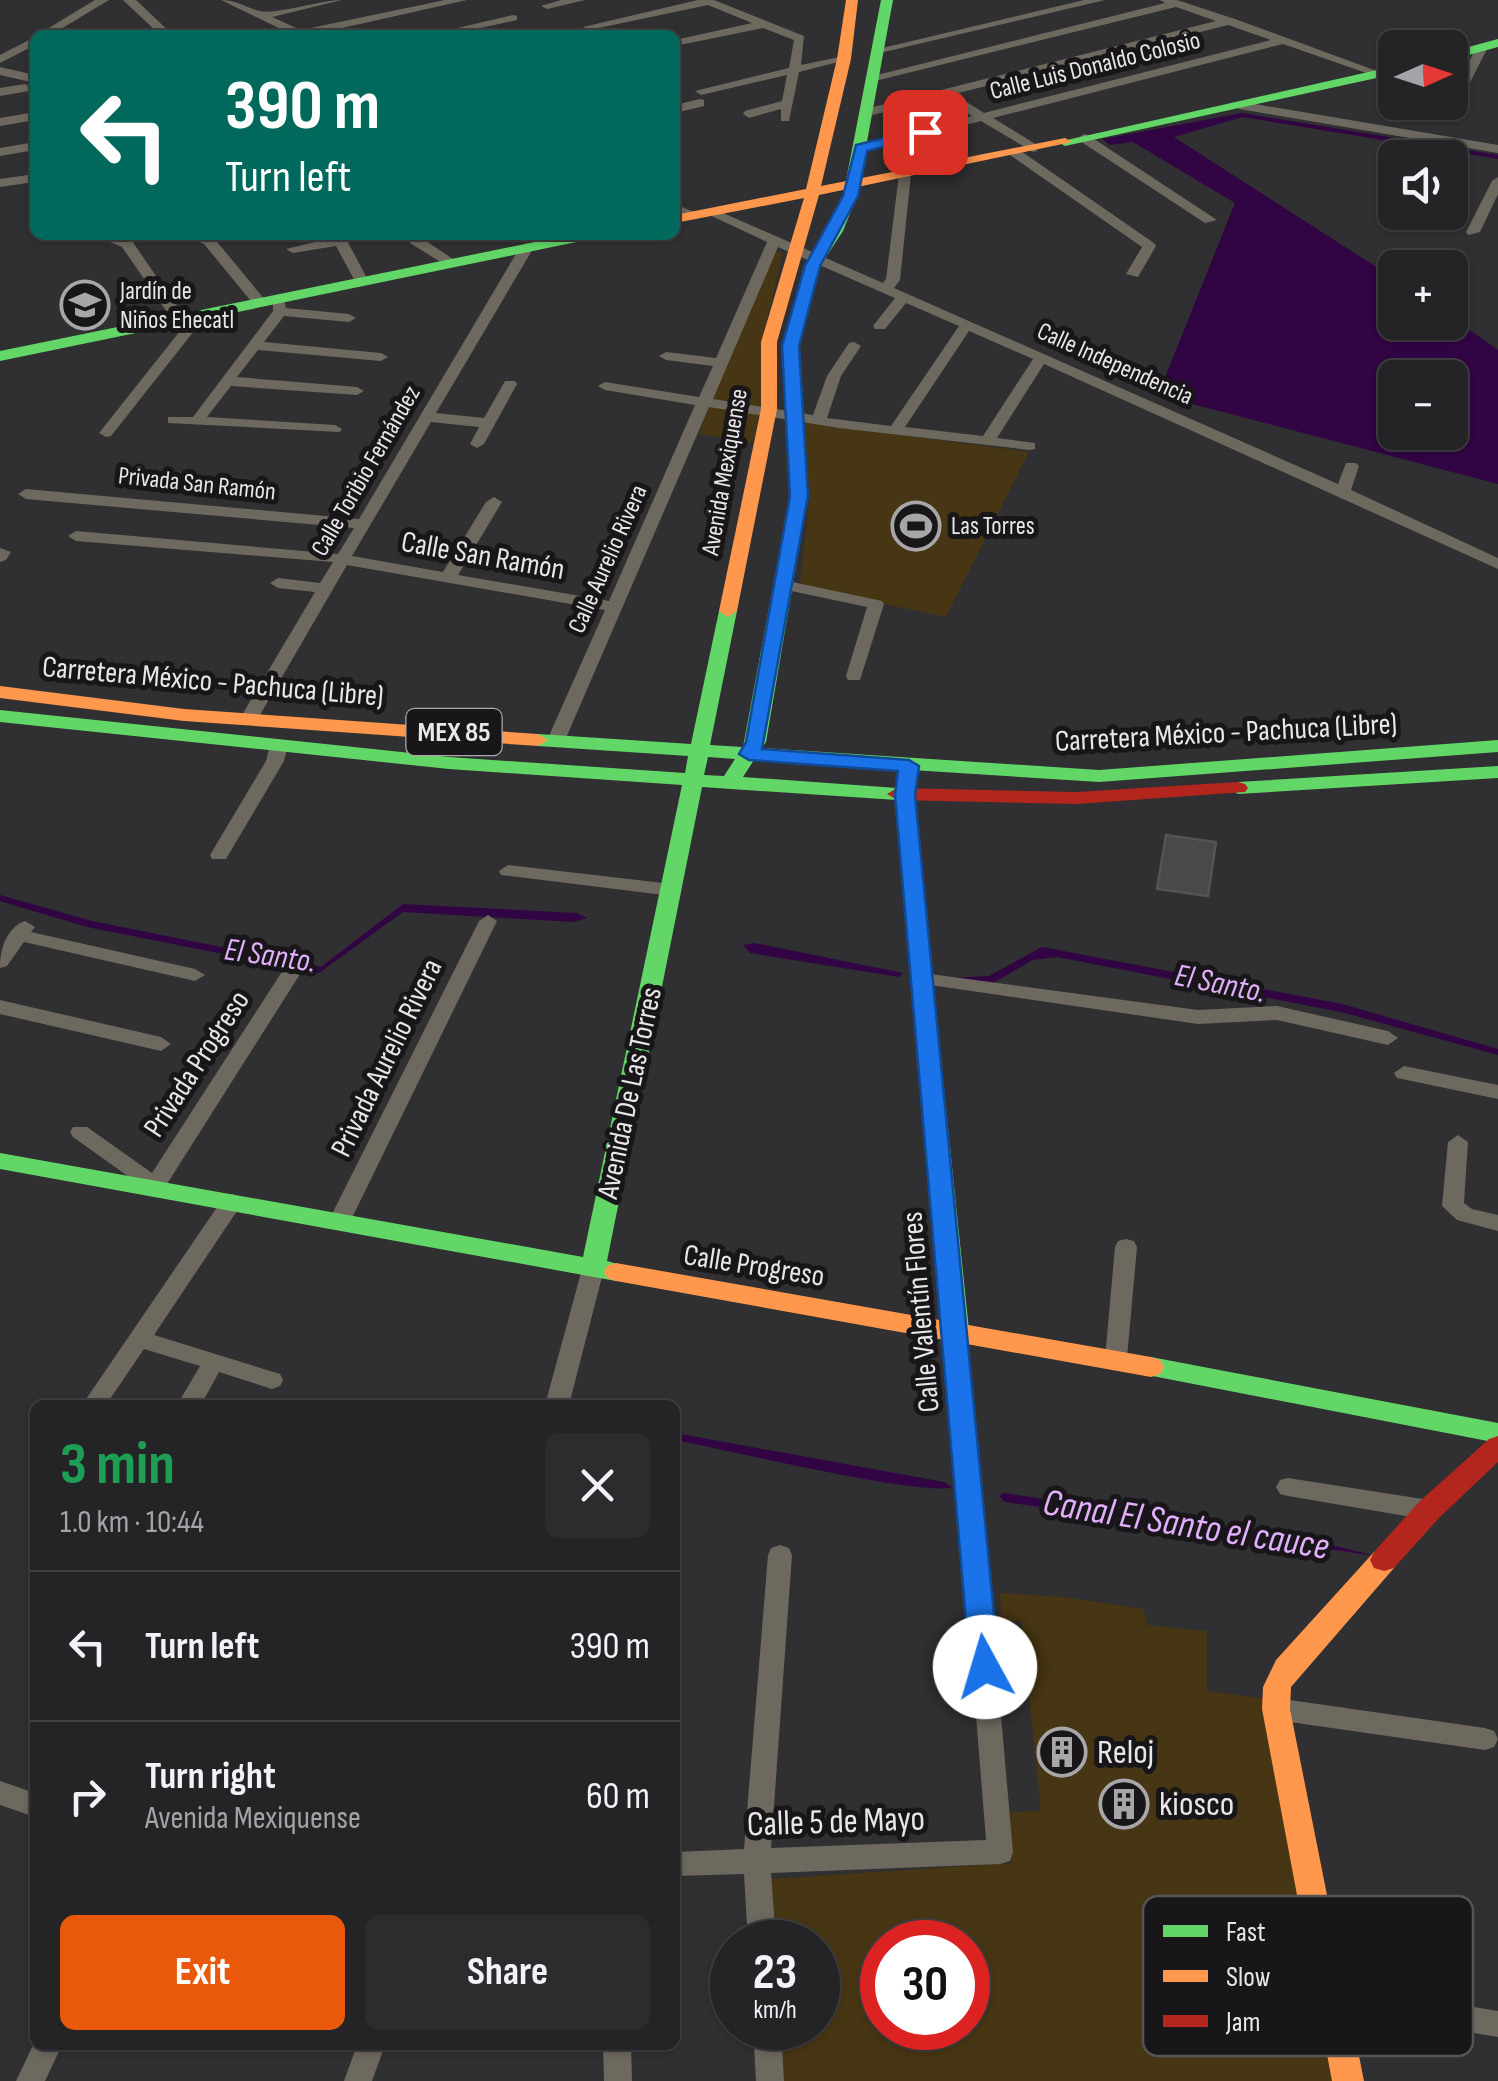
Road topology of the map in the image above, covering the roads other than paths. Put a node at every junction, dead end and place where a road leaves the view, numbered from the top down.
1 (103, 0) edge
2 (129, 0) edge
3 (227, 0) edge
4 (336, 0) edge
5 (461, 0) edge
6 (579, 0) edge
7 (852, 0) edge
8 (888, 0) edge
9 (1100, 0) edge
10 (706, 1) edge
11 (1171, 2) edge
12 (547, 6) dead end
13 (261, 16) junction
14 (513, 18) dead end
15 (1231, 22) junction
16 (764, 24) junction
17 (589, 26) dead end
18 (52, 30) edge
19 (157, 30) edge
20 (290, 30) edge
21 (324, 30) edge
22 (457, 30) edge
23 (1282, 41) junction
24 (680, 42) edge
25 (30, 43) edge
26 (1490, 45) edge
27 (880, 50) junction
28 (844, 59) junction
29 (0, 60) edge
30 (796, 68) junction
31 (1378, 69) edge
32 (0, 70) edge
33 (1469, 72) edge
34 (1378, 74) edge
35 (876, 77) junction
36 (30, 84) edge
37 (0, 92) edge
38 (944, 93) junction
39 (788, 104) junction
40 (1243, 106) junction
41 (680, 107) edge
42 (868, 112) junction
43 (749, 114) dead end
44 (30, 117) edge
45 (986, 117) junction
46 (785, 118) dead end
47 (0, 122) edge
48 (1084, 138) junction
49 (30, 147) edge
50 (861, 148) junction
51 (1498, 149) edge
52 (1023, 150) junction
53 (0, 152) edge
54 (905, 174) junction
55 (30, 179) edge
56 (1498, 183) edge
57 (0, 184) edge
58 (853, 184) junction
59 (813, 191) junction
60 (688, 214) edge
61 (1482, 215) junction
62 (1498, 218) edge
63 (1210, 220) dead end
64 (1472, 232) dead end
65 (115, 240) edge
66 (206, 240) edge
67 (330, 240) edge
68 (339, 240) edge
69 (414, 240) dead end
70 (536, 242) edge
71 (293, 249) dead end
72 (796, 249) junction
73 (452, 263) junction
74 (1134, 274) dead end
75 (362, 282) junction
76 (886, 288) junction
77 (904, 296) junction
78 (273, 305) junction
79 (349, 318) dead end
80 (178, 320) junction
81 (967, 324) junction
82 (880, 326) dead end
83 (253, 346) junction
84 (854, 346) dead end
85 (2, 352) edge
86 (666, 356) dead end
87 (1042, 356) junction
88 (382, 357) dead end
89 (720, 363) junction
90 (227, 382) junction
91 (510, 384) dead end
92 (605, 386) dead end
93 (357, 391) dead end
94 (705, 400) junction
95 (769, 410) junction
96 (795, 415) junction
97 (427, 417) junction
98 (173, 420) dead end
99 (819, 420) junction
100 (197, 421) junction
101 (488, 423) junction
102 (335, 429) dead end
103 (896, 429) junction
104 (107, 433) dead end
105 (989, 439) junction
106 (477, 444) dead end
107 (1030, 446) dead end
108 (1352, 466) dead end
109 (1343, 490) junction
110 (26, 494) dead end
111 (494, 502) dead end
112 (364, 524) junction
113 (76, 536) dead end
114 (343, 560) junction
115 (1498, 564) edge
116 (448, 578) junction
117 (278, 583) dead end
118 (784, 585) junction
119 (326, 588) junction
120 (613, 607) junction
121 (854, 676) dead end
122 (0, 692) edge
123 (0, 716) edge
124 (248, 720) junction
125 (557, 738) junction
126 (278, 744) junction
127 (1498, 746) edge
128 (700, 750) junction
129 (749, 754) junction
130 (909, 766) junction
131 (1498, 772) edge
132 (695, 780) junction
133 (730, 782) junction
134 (905, 795) junction
135 (219, 854) dead end
136 (508, 871) dead end
137 (672, 890) junction
138 (488, 921) dead end
139 (0, 962) edge
140 (292, 971) dead end
141 (195, 975) dead end
142 (923, 978) junction
143 (0, 1006) edge
144 (1388, 1038) dead end
145 (160, 1044) dead end
146 (1404, 1073) dead end
147 (1498, 1092) edge
148 (80, 1132) dead end
149 (1458, 1142) dead end
150 (0, 1162) edge
151 (153, 1188) junction
152 (232, 1202) junction
153 (339, 1222) junction
154 (1498, 1223) edge
155 (1126, 1247) dead end
156 (593, 1269) junction
157 (956, 1330) junction
158 (142, 1340) junction
159 (1116, 1358) junction
160 (214, 1363) junction
161 (272, 1380) dead end
162 (98, 1400) edge
163 (192, 1400) edge
164 (558, 1400) edge
165 (1498, 1433) edge
166 (1498, 1446) edge
167 (1288, 1487) dead end
168 (1429, 1510) junction
169 (780, 1556) dead end
170 (1277, 1698) junction
171 (1485, 1739) dead end
172 (0, 1793) edge
173 (30, 1803) edge
174 (1000, 1852) joint
175 (757, 1858) junction
176 (680, 1864) edge
177 (1313, 1896) edge
178 (761, 1920) edge
179 (1473, 2020) edge
180 (1498, 2024) edge
181 (46, 2050) edge
182 (369, 2050) edge
183 (618, 2050) edge
184 (768, 2050) edge
185 (1342, 2056) edge
186 (30, 2081) edge
187 (358, 2081) edge
188 (618, 2081) edge
189 (770, 2081) edge
190 (1348, 2081) edge

1 - 18 street
2 - 19 street
3 - 13 street
4 - 13 street
5 - 21 street
6 - 12 street
7 - 28 main road, Avenida Mexiquense
8 - 27 main road, Avenida Mexiquense
9 - 27 street
10 - 16 street
10 - 17 street
11 - 15 street
11 - 35 street
13 - 20 street
14 - 22 street
15 - 23 street
15 - 38 street
16 - 24 street
16 - 30 street
23 - 31 street
23 - 45 street, Calle Luis Donaldo Colosio
25 - 29 street
26 - 33 street
27 - 35 main road, Avenida Mexiquense
28 - 30 street
28 - 59 main road, Avenida Mexiquense
30 - 39 street
30 - 41 street
32 - 36 street
34 - 40 main road
35 - 42 main road, Avenida Mexiquense
36 - 37 street
38 - 42 street
38 - 45 street
39 - 43 street
39 - 46 street
40 - 48 main road
40 - 51 street
42 - 50 main road, Avenida Mexiquense
44 - 47 street
45 - 50 street, Calle Luis Donaldo Colosio
45 - 52 street
48 - 52 main road
48 - 63 street
49 - 53 street
50 - 58 main road, Avenida Mexiquense
52 - 54 main road
52 - 74 street
54 - 58 main road
54 - 76 street
55 - 57 street
56 - 61 street
58 - 59 main road
58 - 72 main road, Avenida Mexiquense
59 - 60 main road
59 - 72 main road, Avenida Mexiquense
60 - 72 street, Calle Independencia
61 - 62 street
61 - 64 street
65 - 80 street
66 - 78 street
67 - 71 street
68 - 75 street
69 - 73 street
70 - 73 main road
70 - 97 street, Calle Toribio Fernández
72 - 76 street, Calle Independencia
72 - 89 street, Calle Aurelio Rivera
72 - 95 main road, Avenida Mexiquense
72 - 96 main road, Avenida Mexiquense
73 - 75 main road
75 - 78 main road
76 - 77 street, Calle Independencia
77 - 81 street, Calle Independencia
77 - 82 street
78 - 79 street
78 - 80 main road
78 - 83 street
80 - 85 main road
80 - 104 street
81 - 87 street, Calle Independencia
81 - 103 street
83 - 88 street
83 - 90 street
84 - 99 street
86 - 89 street
87 - 105 street
87 - 109 street, Calle Independencia
89 - 94 street, Calle Aurelio Rivera
90 - 93 street
90 - 100 street
91 - 101 street
92 - 94 street
94 - 95 street
94 - 120 street, Calle Aurelio Rivera
95 - 96 street
95 - 128 main road, Avenida Mexiquense
96 - 99 street
96 - 118 main road, Avenida Mexiquense
97 - 101 street
97 - 112 street, Calle Toribio Fernández
98 - 100 street
99 - 103 street
100 - 102 street
101 - 106 street
103 - 105 street
105 - 107 street
108 - 109 street
109 - 115 street, Calle Independencia
110 - 112 street, Privada San Ramón
111 - 116 street
112 - 114 street, Calle Toribio Fernández
113 - 114 street, Calle San Ramón
114 - 116 street, Calle San Ramón
114 - 119 street, Calle Toribio Fernández
116 - 120 street, Calle San Ramón
117 - 119 street
118 - 121 street
118 - 129 main road, Avenida Mexiquense
119 - 124 street, Calle Toribio Fernández
120 - 125 street, Calle Aurelio Rivera
122 - 124 main road, Carretera México - Pachuca (Libre) / MEX 85
123 - 126 main road, Carretera México - Pachuca (Libre) / MEX 85
124 - 125 main road, Carretera México - Pachuca (Libre) / MEX 85
125 - 128 main road, Carretera México - Pachuca (Libre) / MEX 85
126 - 132 main road, Carretera México - Pachuca (Libre) / MEX 85
126 - 135 street
127 - 130 main road, Carretera México - Pachuca (Libre) / MEX 85
128 - 129 main road, Carretera México - Pachuca (Libre) / MEX 85
128 - 132 main road, Avenida Mexiquense
129 - 130 main road, Carretera México - Pachuca (Libre) / MEX 85
129 - 133 main road, Avenida Mexiquense
130 - 134 main road, Calle Valentín Flores
131 - 134 main road, Carretera México - Pachuca (Libre) / MEX 85
132 - 133 main road, Carretera México - Pachuca (Libre) / MEX 85
132 - 137 main road, Avenida De Las Torres
133 - 134 main road, Carretera México - Pachuca (Libre) / MEX 85
134 - 142 main road, Calle Valentín Flores
136 - 137 street
137 - 156 main road, Avenida De Las Torres
138 - 153 street, Privada Aurelio Rivera
139 - 141 street
140 - 151 street, Privada Progreso
142 - 144 street
142 - 157 main road, Calle Valentín Flores
143 - 145 street
146 - 147 street
148 - 151 street
149 - 154 street
150 - 151 main road, Calle Progreso
151 - 152 main road, Calle Progreso
152 - 153 main road, Calle Progreso
152 - 158 street
153 - 156 main road, Calle Progreso
155 - 159 street
156 - 157 main road, Calle Progreso
156 - 164 street, Avenida De Las Torres
157 - 159 main road, Calle Progreso
157 - 174 street, Calle Valentín Flores
158 - 160 street
158 - 162 street
159 - 165 main road, Calle Progreso
160 - 161 street
160 - 163 street
166 - 168 main road
167 - 168 street
168 - 170 main road
169 - 175 street
170 - 171 street
170 - 177 main road
172 - 173 street
174 - 175 street, Calle 5 de Mayo
175 - 176 street, Calle 5 de Mayo
175 - 178 street
179 - 180 street
181 - 186 street
182 - 187 street
183 - 188 street
184 - 189 street
185 - 190 main road

